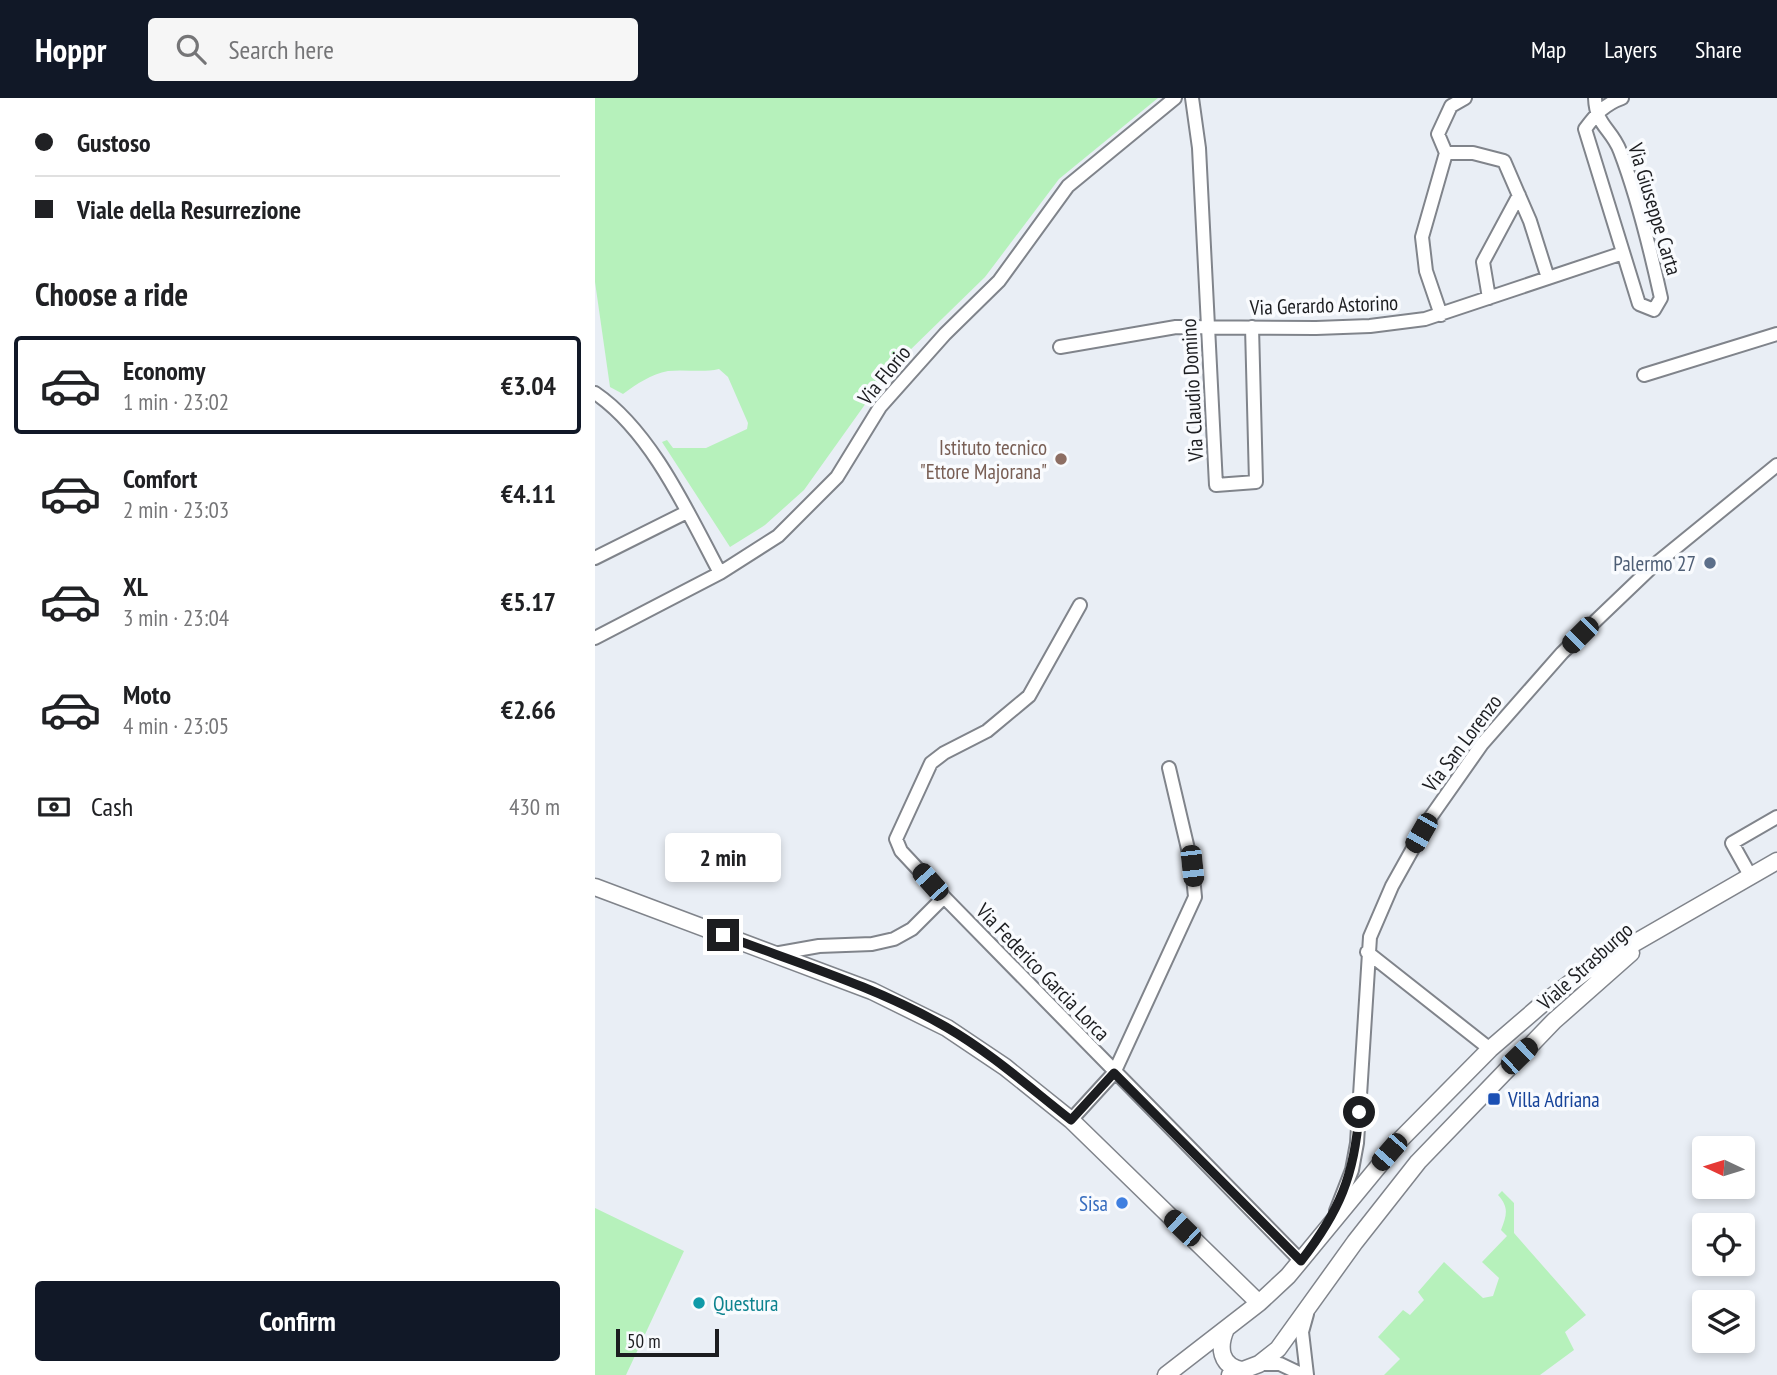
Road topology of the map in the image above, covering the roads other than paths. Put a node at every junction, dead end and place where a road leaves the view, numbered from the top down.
1 (1175, 98) edge
2 (1192, 98) edge
3 (1465, 98) edge
4 (1595, 98) edge
5 (1622, 98) edge
6 (1596, 114) junction
7 (1446, 153) junction
8 (1519, 195) junction
9 (1623, 253) junction
10 (1548, 278) junction
11 (1489, 299) junction
12 (1441, 315) junction
13 (1208, 325) junction
14 (1252, 327) junction
15 (1777, 334) edge
16 (1060, 347) dead end
17 (1644, 374) dead end
18 (595, 393) edge
19 (1775, 472) edge
20 (687, 512) junction
21 (595, 558) edge
22 (722, 572) junction
23 (1080, 606) dead end
24 (595, 638) edge
25 (1169, 768) dead end
26 (1777, 817) edge
27 (1777, 861) edge
28 (1751, 877) junction
29 (595, 887) edge
30 (944, 897) junction
31 (1652, 935) junction
32 (1367, 952) junction
33 (774, 954) junction
34 (1519, 1023) junction
35 (1536, 1040) junction
36 (1490, 1049) junction
37 (1114, 1073) junction
38 (1071, 1120) junction
39 (1331, 1221) junction
40 (1301, 1261) junction
41 (1259, 1303) junction
42 (1307, 1311) junction
43 (1226, 1329) junction
44 (1259, 1364) junction
45 (1236, 1373) edge
46 (1166, 1375) edge
47 (1305, 1375) edge

1 - 22 street, Via Florio
2 - 13 street, Via Claudio Domino
3 - 7 street
4 - 6 street, Via Giuseppe Carta
5 - 6 street
6 - 9 street, Via Giuseppe Carta
6 - 9 street, Via Giuseppe Carta
7 - 8 street
7 - 12 street
8 - 10 street
8 - 11 street
9 - 10 street, Via Gerardo Astorino
10 - 11 street, Via Gerardo Astorino
11 - 12 street, Via Gerardo Astorino
12 - 14 street, Via Gerardo Astorino
13 - 14 street, Via Gerardo Astorino
13 - 14 street, Via Claudio Domino
13 - 16 street, Via Gerardo Astorino
15 - 17 street
18 - 20 street
19 - 32 street, Via San Lorenzo
20 - 21 street
20 - 22 street
22 - 24 street, Via Florio
23 - 30 street, Via Federico Garcia Lorca
25 - 37 street
26 - 28 street
27 - 28 street, Viale Strasburgo
28 - 31 street, Viale Strasburgo
29 - 33 street
30 - 33 street
30 - 37 street, Via Federico Garcia Lorca
31 - 34 street, Viale Strasburgo
31 - 35 street, Viale Strasburgo
32 - 36 street
32 - 39 street, Via San Lorenzo
33 - 38 street
34 - 35 street
34 - 36 street, Viale Strasburgo
35 - 42 street, Viale Strasburgo
36 - 39 street, Viale Strasburgo
37 - 38 street
37 - 40 street, Via Federico Garcia Lorca
38 - 41 street
39 - 40 street, Viale Strasburgo
40 - 41 street, Viale Strasburgo
41 - 43 street, Viale Strasburgo
42 - 44 street, Viale Strasburgo
42 - 47 street
43 - 45 street
43 - 46 street, Viale Strasburgo
44 - 45 street, Viale Strasburgo
44 - 47 street

